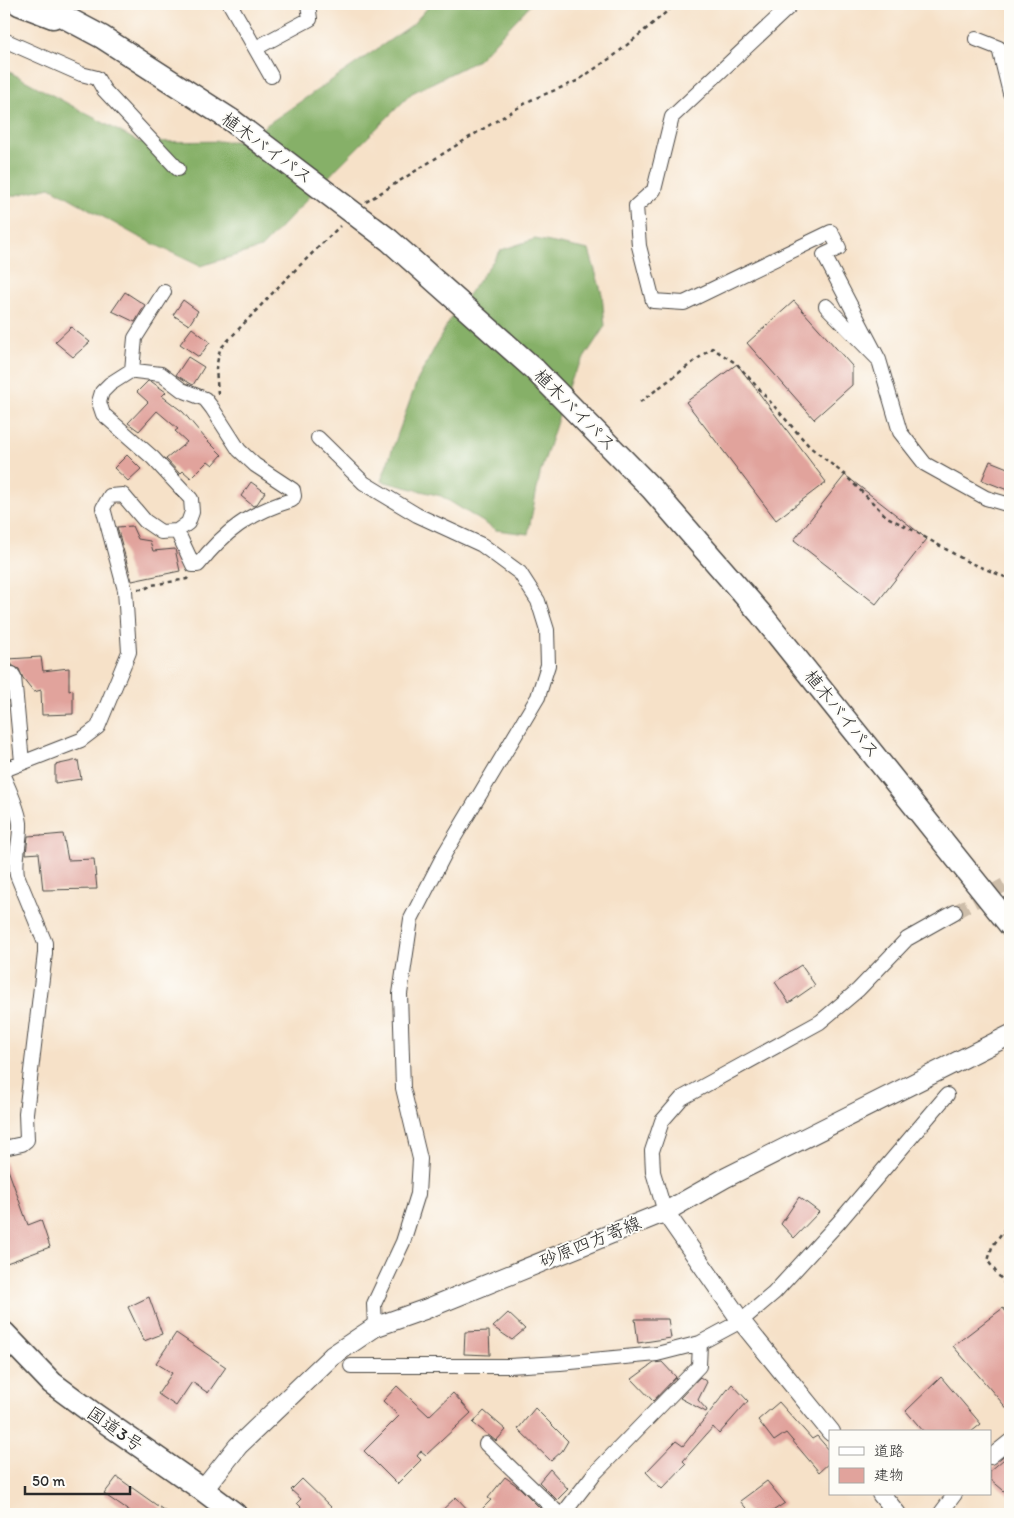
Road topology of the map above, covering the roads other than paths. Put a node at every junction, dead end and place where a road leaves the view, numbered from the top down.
1 (19, 4) edge
2 (40, 4) edge
3 (230, 4) edge
4 (790, 4) edge
5 (311, 5) edge
6 (102, 37) junction
7 (976, 39) dead end
8 (4, 40) edge
9 (256, 48) junction
10 (271, 76) dead end
11 (1010, 93) edge
12 (178, 170) dead end
13 (164, 292) dead end
14 (826, 306) dead end
15 (878, 360) junction
16 (132, 370) junction
17 (318, 438) dead end
18 (1010, 505) edge
19 (177, 531) junction
20 (4, 675) edge
21 (22, 762) junction
22 (4, 770) edge
23 (4, 778) edge
24 (955, 912) tunnel mouth
25 (1010, 925) edge
26 (1010, 1034) edge
27 (947, 1095) dead end
28 (4, 1148) edge
29 (665, 1212) junction
30 (741, 1321) junction
31 (375, 1327) junction
32 (4, 1333) edge
33 (700, 1343) junction
34 (351, 1366) dead end
35 (829, 1430) edge
36 (1010, 1441) edge
37 (486, 1444) dead end
38 (992, 1455) edge
39 (203, 1490) junction
40 (883, 1496) edge
41 (954, 1496) edge
42 (235, 1514) edge
43 (558, 1514) edge
44 (563, 1514) edge
45 (897, 1514) edge
46 (940, 1514) edge

1 - 6 highway
2 - 6 highway, 植木バイパス
3 - 9 street
4 - 15 street
5 - 9 street
6 - 25 highway, 植木バイパス, bridge
7 - 11 street
8 - 12 street
9 - 10 street
13 - 16 street
14 - 15 street
15 - 18 street
16 - 19 street
16 - 19 street
17 - 31 street
19 - 21 street
20 - 21 street
21 - 22 street
23 - 28 street
24 - 29 street
26 - 29 main road, 砂原四方寄線
27 - 30 street
29 - 30 street
29 - 31 main road, 砂原四方寄線
30 - 33 street
30 - 35 street
31 - 39 main road, 砂原四方寄線
32 - 39 highway, 国道3号
33 - 34 street
33 - 44 street
36 - 38 street
37 - 43 street
39 - 42 highway, 国道3号
40 - 45 street
41 - 46 street

